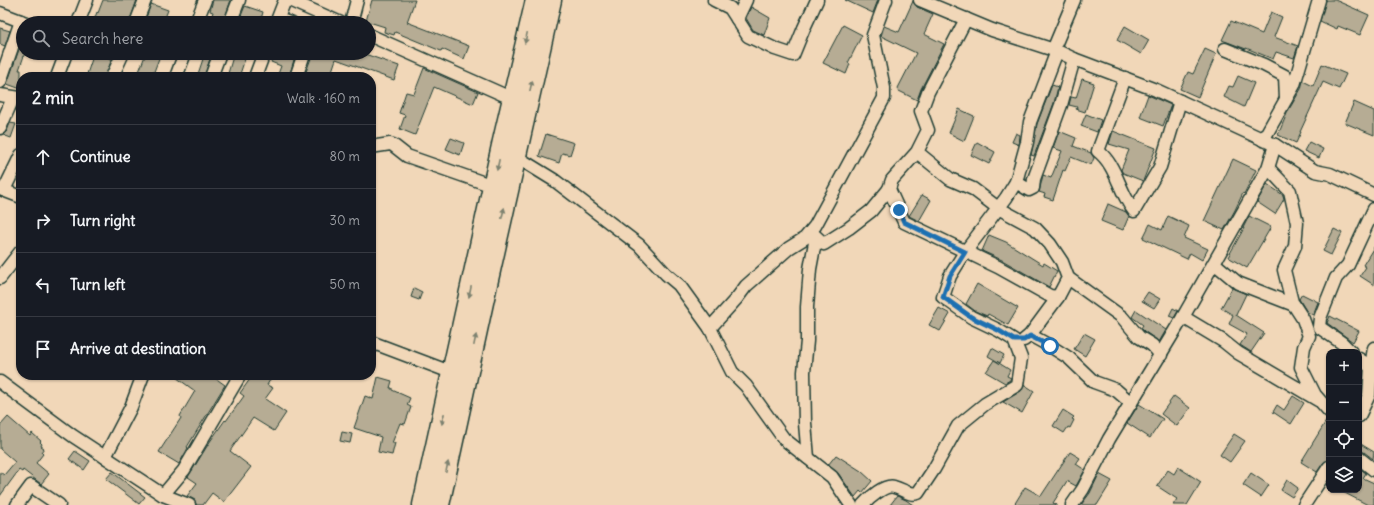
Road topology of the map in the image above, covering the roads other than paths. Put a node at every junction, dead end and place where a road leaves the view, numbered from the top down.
1 (87, 0) edge
2 (146, 0) edge
3 (205, 0) edge
4 (239, 0) edge
5 (285, 0) edge
6 (289, 0) edge
7 (357, 0) edge
8 (536, 0) edge
9 (551, 0) edge
10 (714, 0) edge
11 (746, 0) edge
12 (817, 0) edge
13 (886, 0) edge
14 (920, 0) edge
15 (1074, 0) edge
16 (1319, 0) edge
17 (0, 13) edge
18 (81, 16) edge
19 (139, 16) edge
20 (199, 16) edge
21 (233, 16) edge
22 (279, 16) edge
23 (317, 16) edge
24 (353, 16) edge
25 (16, 19) edge
26 (737, 19) junction
27 (966, 19) junction
28 (376, 39) edge
29 (16, 42) edge
30 (1225, 49) dead end
31 (1055, 50) junction
32 (1074, 59) junction
33 (63, 60) edge
34 (120, 60) edge
35 (182, 60) edge
36 (217, 60) edge
37 (261, 60) edge
38 (302, 60) edge
39 (59, 72) edge
40 (114, 72) edge
41 (178, 72) edge
42 (213, 72) edge
43 (257, 72) edge
44 (298, 72) edge
45 (1125, 78) junction
46 (0, 82) edge
47 (0, 95) edge
48 (16, 98) edge
49 (512, 99) junction
50 (16, 100) edge
51 (1286, 100) junction
52 (1180, 101) junction
53 (0, 128) edge
54 (1263, 140) junction
55 (1275, 145) junction
56 (376, 146) edge
57 (917, 152) junction
58 (515, 156) junction
59 (16, 164) edge
60 (1268, 168) junction
61 (1016, 182) junction
62 (493, 186) junction
63 (889, 189) junction
64 (2, 190) edge
65 (16, 195) edge
66 (1374, 195) edge
67 (998, 208) junction
68 (1374, 209) edge
69 (814, 234) junction
70 (965, 252) junction
71 (16, 257) edge
72 (1214, 263) junction
73 (0, 278) edge
74 (1068, 278) junction
75 (1058, 297) junction
76 (1294, 305) junction
77 (1183, 317) junction
78 (710, 328) junction
79 (1030, 336) junction
80 (1014, 340) junction
81 (376, 344) edge
82 (1374, 348) edge
83 (1348, 349) edge
84 (1161, 354) junction
85 (1362, 361) edge
86 (1371, 367) junction
87 (453, 373) junction
88 (141, 380) edge
89 (237, 380) edge
90 (0, 382) edge
91 (1132, 403) junction
92 (1326, 407) edge
93 (1362, 410) edge
94 (105, 457) junction
95 (808, 458) junction
96 (1362, 460) edge
97 (1374, 470) edge
98 (1326, 471) edge
99 (163, 495) junction
100 (17, 505) edge
101 (59, 505) edge
102 (189, 505) edge
103 (423, 505) edge
104 (439, 505) edge
105 (851, 505) edge
106 (863, 505) edge
107 (1072, 505) edge
108 (1304, 505) edge

1 - 18 street
2 - 19 street
3 - 20 street
4 - 21 street
5 - 22 street
6 - 23 street
7 - 24 street
8 -> 49 highway
58 -> 9 highway
10 - 26 street
11 - 26 street
12 - 26 street
13 - 69 street
14 - 27 street
15 - 31 street
16 - 51 street
17 - 25 street
27 - 31 street
27 - 57 street
28 - 49 street
29 - 46 street
30 - 51 street
31 - 32 street
31 - 61 street
32 - 45 street
32 - 61 street
33 - 39 street
34 - 40 street
35 - 41 street
36 - 42 street
37 - 43 street
38 - 44 street
45 - 52 street
45 - 52 street
47 - 48 street
49 -> 62 highway
50 - 53 street
51 - 54 street
52 - 54 street
54 - 55 street
55 - 60 street
55 - 66 street
56 - 62 street
57 - 63 street
57 - 67 street
58 - 78 street
104 -> 58 highway
59 - 64 street
60 - 72 street
60 - 76 street
61 - 67 street
62 -> 87 highway
63 - 69 street
63 - 70 street
64 - 65 street
67 - 70 street
67 - 74 street
68 - 83 street
69 - 78 street
69 - 95 street
70 - 75 street
70 - 80 street
71 - 73 street
72 - 76 street
72 - 77 street
74 - 75 street
74 - 84 street
75 - 79 street
76 - 92 street
77 - 84 street
77 - 92 street
78 - 95 street
79 - 80 street
79 - 91 street
80 - 106 street
81 - 87 street
82 - 86 street
84 - 91 street
85 - 86 street
86 - 93 street
87 -> 103 highway
88 - 94 street
89 - 99 street
90 - 94 street
91 - 107 street
94 - 99 street
95 - 105 street
96 - 97 street
98 - 108 street
99 - 102 street
100 - 101 street

